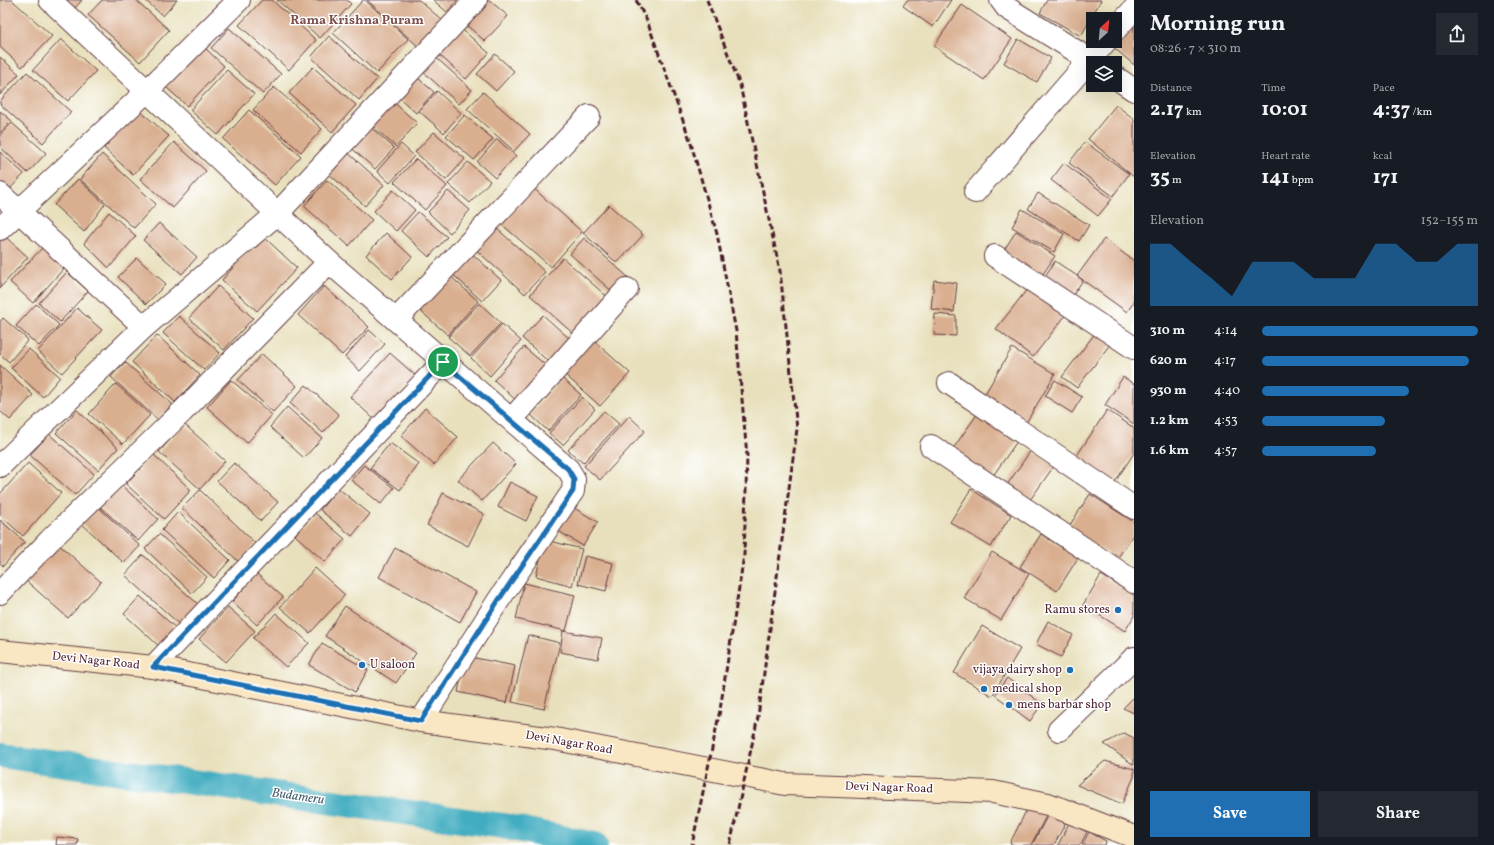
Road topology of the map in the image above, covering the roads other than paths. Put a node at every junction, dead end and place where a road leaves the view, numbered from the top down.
1 (50, 0) edge
2 (239, 0) edge
3 (476, 0) edge
4 (1001, 0) edge
5 (1134, 8) edge
6 (1122, 22) edge
7 (1086, 57) edge
8 (1086, 68) edge
9 (1122, 82) edge
10 (1134, 90) edge
11 (147, 91) junction
12 (589, 116) dead end
13 (975, 192) dead end
14 (0, 194) edge
15 (20, 211) junction
16 (278, 213) junction
17 (0, 229) edge
18 (995, 256) dead end
19 (329, 262) junction
20 (627, 289) dead end
21 (396, 320) junction
22 (144, 327) junction
23 (1134, 348) edge
24 (443, 362) junction
25 (949, 383) dead end
26 (512, 419) junction
27 (931, 446) dead end
28 (0, 466) edge
29 (1134, 508) edge
30 (1134, 582) edge
31 (0, 593) edge
32 (0, 651) edge
33 (1134, 658) edge
34 (153, 667) junction
35 (421, 721) junction
36 (1059, 730) dead end
37 (1134, 837) edge

1 - 11 street
2 - 11 street
3 - 16 street
4 - 7 street
5 - 6 street
8 - 13 street
9 - 10 street
11 - 15 street
11 - 16 street
12 - 21 street
14 - 15 street
15 - 17 street
15 - 22 street
16 - 19 street
16 - 22 street
18 - 23 street
19 - 21 street
19 - 31 street
20 - 26 street
21 - 24 street
22 - 28 street
24 - 26 street
24 - 34 street
25 - 29 street
26 - 35 street
27 - 30 street
32 - 34 street, Devi Nagar Road
33 - 36 street
34 - 35 street, Devi Nagar Road
35 - 37 street, Devi Nagar Road

